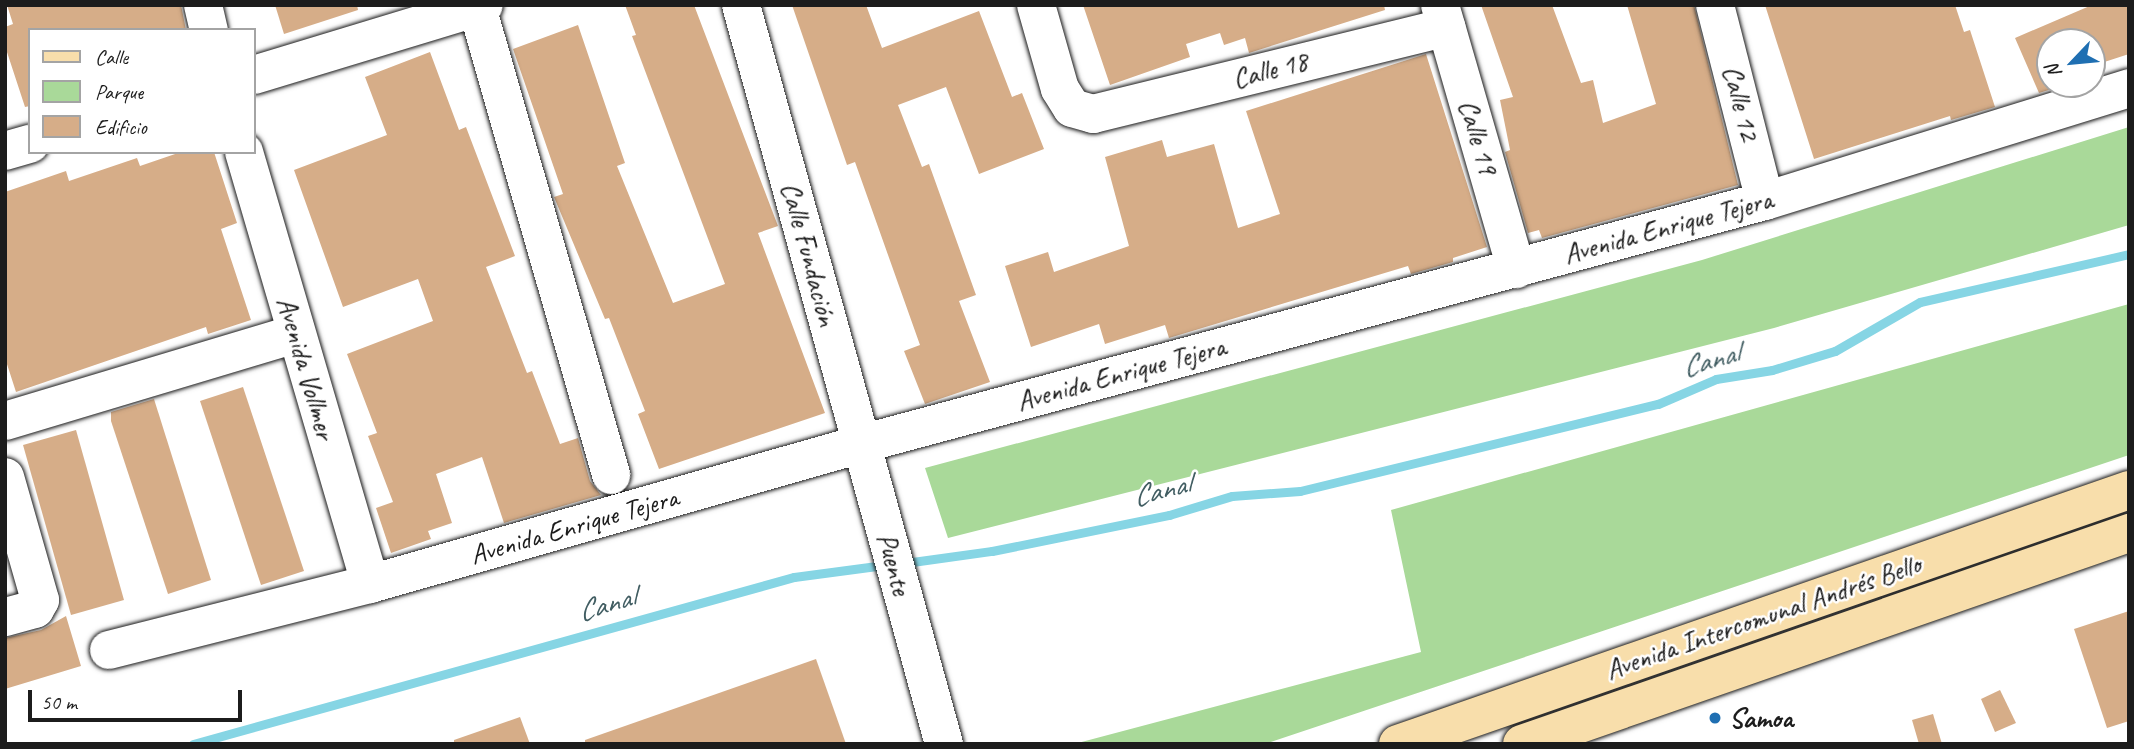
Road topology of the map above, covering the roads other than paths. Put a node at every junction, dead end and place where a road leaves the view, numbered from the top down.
1 (202, 5) edge
2 (741, 5) edge
3 (1036, 5) edge
4 (1716, 5) edge
5 (481, 6) edge
6 (1443, 16) edge
7 (208, 28) edge
8 (256, 74) edge
9 (2129, 88) edge
10 (28, 145) edge
11 (5, 151) edge
12 (245, 154) edge
13 (1765, 201) junction
14 (1516, 269) junction
15 (295, 334) junction
16 (5, 421) edge
17 (861, 444) junction
18 (611, 475) dead end
19 (5, 477) edge
20 (2129, 490) edge
21 (878, 503) joint
22 (2129, 533) edge
23 (370, 584) junction
24 (5, 617) edge
25 (109, 650) dead end
26 (1590, 732) edge
27 (944, 744) edge
28 (1398, 744) edge
29 (1522, 744) edge

1 - 7 street
2 - 17 street, Calle Fundación
3 - 6 street, Calle 18
4 - 13 street, Calle 12
5 - 8 street
5 - 18 street
6 - 14 street, Calle 19
9 - 13 street, Avenida Enrique Tejera
10 - 11 street
12 - 15 street, Avenida Vollmer
13 - 14 street, Avenida Enrique Tejera
14 - 17 street, Avenida Enrique Tejera
15 - 16 street
15 - 23 street, Avenida Vollmer
17 - 21 street, Calle Fundación
17 - 23 street, Avenida Enrique Tejera
19 - 24 street
20 - 28 main road, Avenida Intercomunal Andrés Bello
21 - 27 street, Puente
22 - 26 main road, Avenida Intercomunal Andrés Bello
23 - 25 street, Avenida Enrique Tejera
26 - 29 main road, Avenida Intercomunal Andrés Bello

